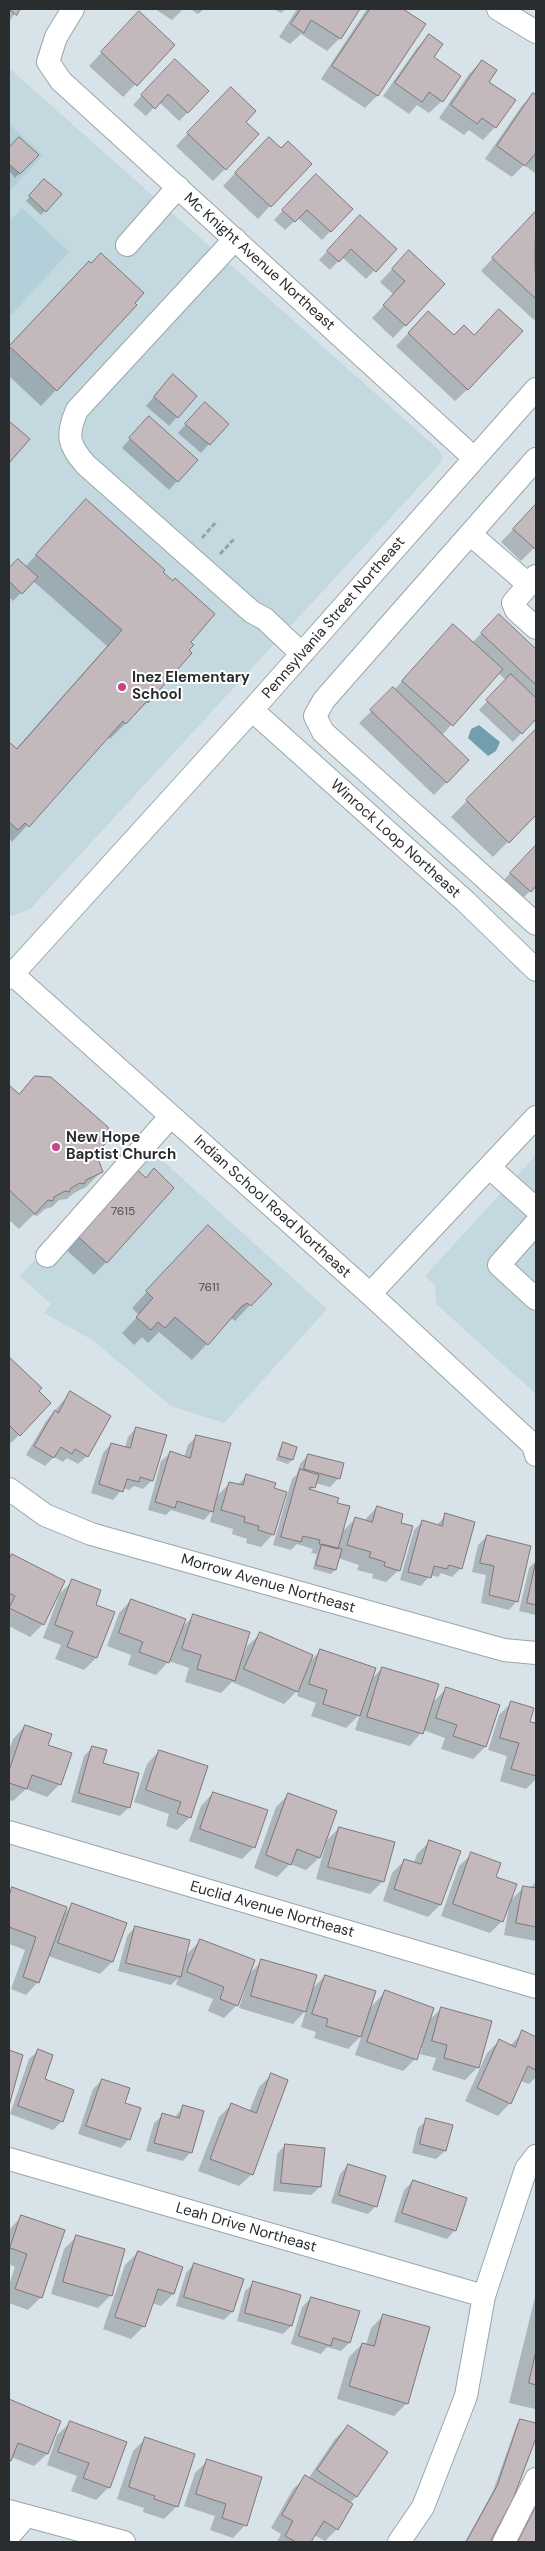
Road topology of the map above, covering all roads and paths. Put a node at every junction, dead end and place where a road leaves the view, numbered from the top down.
1 (73, 9) edge
2 (498, 9) edge
3 (536, 32) edge
4 (178, 187) junction
5 (235, 239) junction
6 (127, 245) dead end
7 (536, 389) edge
8 (474, 458) junction
9 (536, 459) edge
10 (216, 522) dead end
11 (470, 534) junction
12 (204, 536) dead end
13 (235, 538) dead end
14 (221, 553) dead end
15 (532, 580) edge
16 (536, 628) edge
17 (302, 654) junction
18 (252, 710) junction
19 (536, 924) edge
20 (536, 970) edge
21 (10, 975) edge
22 (171, 1116) junction
23 (536, 1117) edge
24 (489, 1167) junction
25 (536, 1209) edge
26 (536, 1224) edge
27 (47, 1256) dead end
28 (370, 1294) junction
29 (536, 1299) edge
30 (535, 1449) edge
31 (9, 1489) edge
32 (536, 1653) edge
33 (9, 1832) edge
34 (536, 1987) edge
35 (536, 2156) edge
36 (9, 2159) edge
37 (484, 2296) junction
38 (536, 2479) edge
39 (18, 2513) edge
40 (9, 2536) edge
41 (124, 2542) edge
42 (399, 2542) edge
43 (504, 2542) edge

1 - 4 street, Mc Knight Avenue Northeast
2 - 3 street
4 - 5 street, Mc Knight Avenue Northeast
4 - 6 street
5 - 8 street, Mc Knight Avenue Northeast
5 - 17 street
7 - 8 street, Pennsylvania Street Northeast
8 - 17 street, Pennsylvania Street Northeast
9 - 11 street
10 - 12 path
11 - 15 street
11 - 19 street
13 - 14 path
15 - 16 street
17 - 18 street, Pennsylvania Street Northeast
18 - 20 street, Winrock Loop Northeast
18 - 21 street, Pennsylvania Street Northeast
21 - 22 street, Indian School Road Northeast
22 - 27 street
22 - 28 street, Indian School Road Northeast
23 - 24 street
24 - 25 street
24 - 28 street
26 - 29 street
28 - 30 street, Indian School Road Northeast
31 - 32 street, Morrow Avenue Northeast
33 - 34 street, Euclid Avenue Northeast
35 - 37 street
36 - 37 street, Leah Drive Northeast
37 - 42 street
38 - 43 street
39 - 40 street
39 - 41 street

